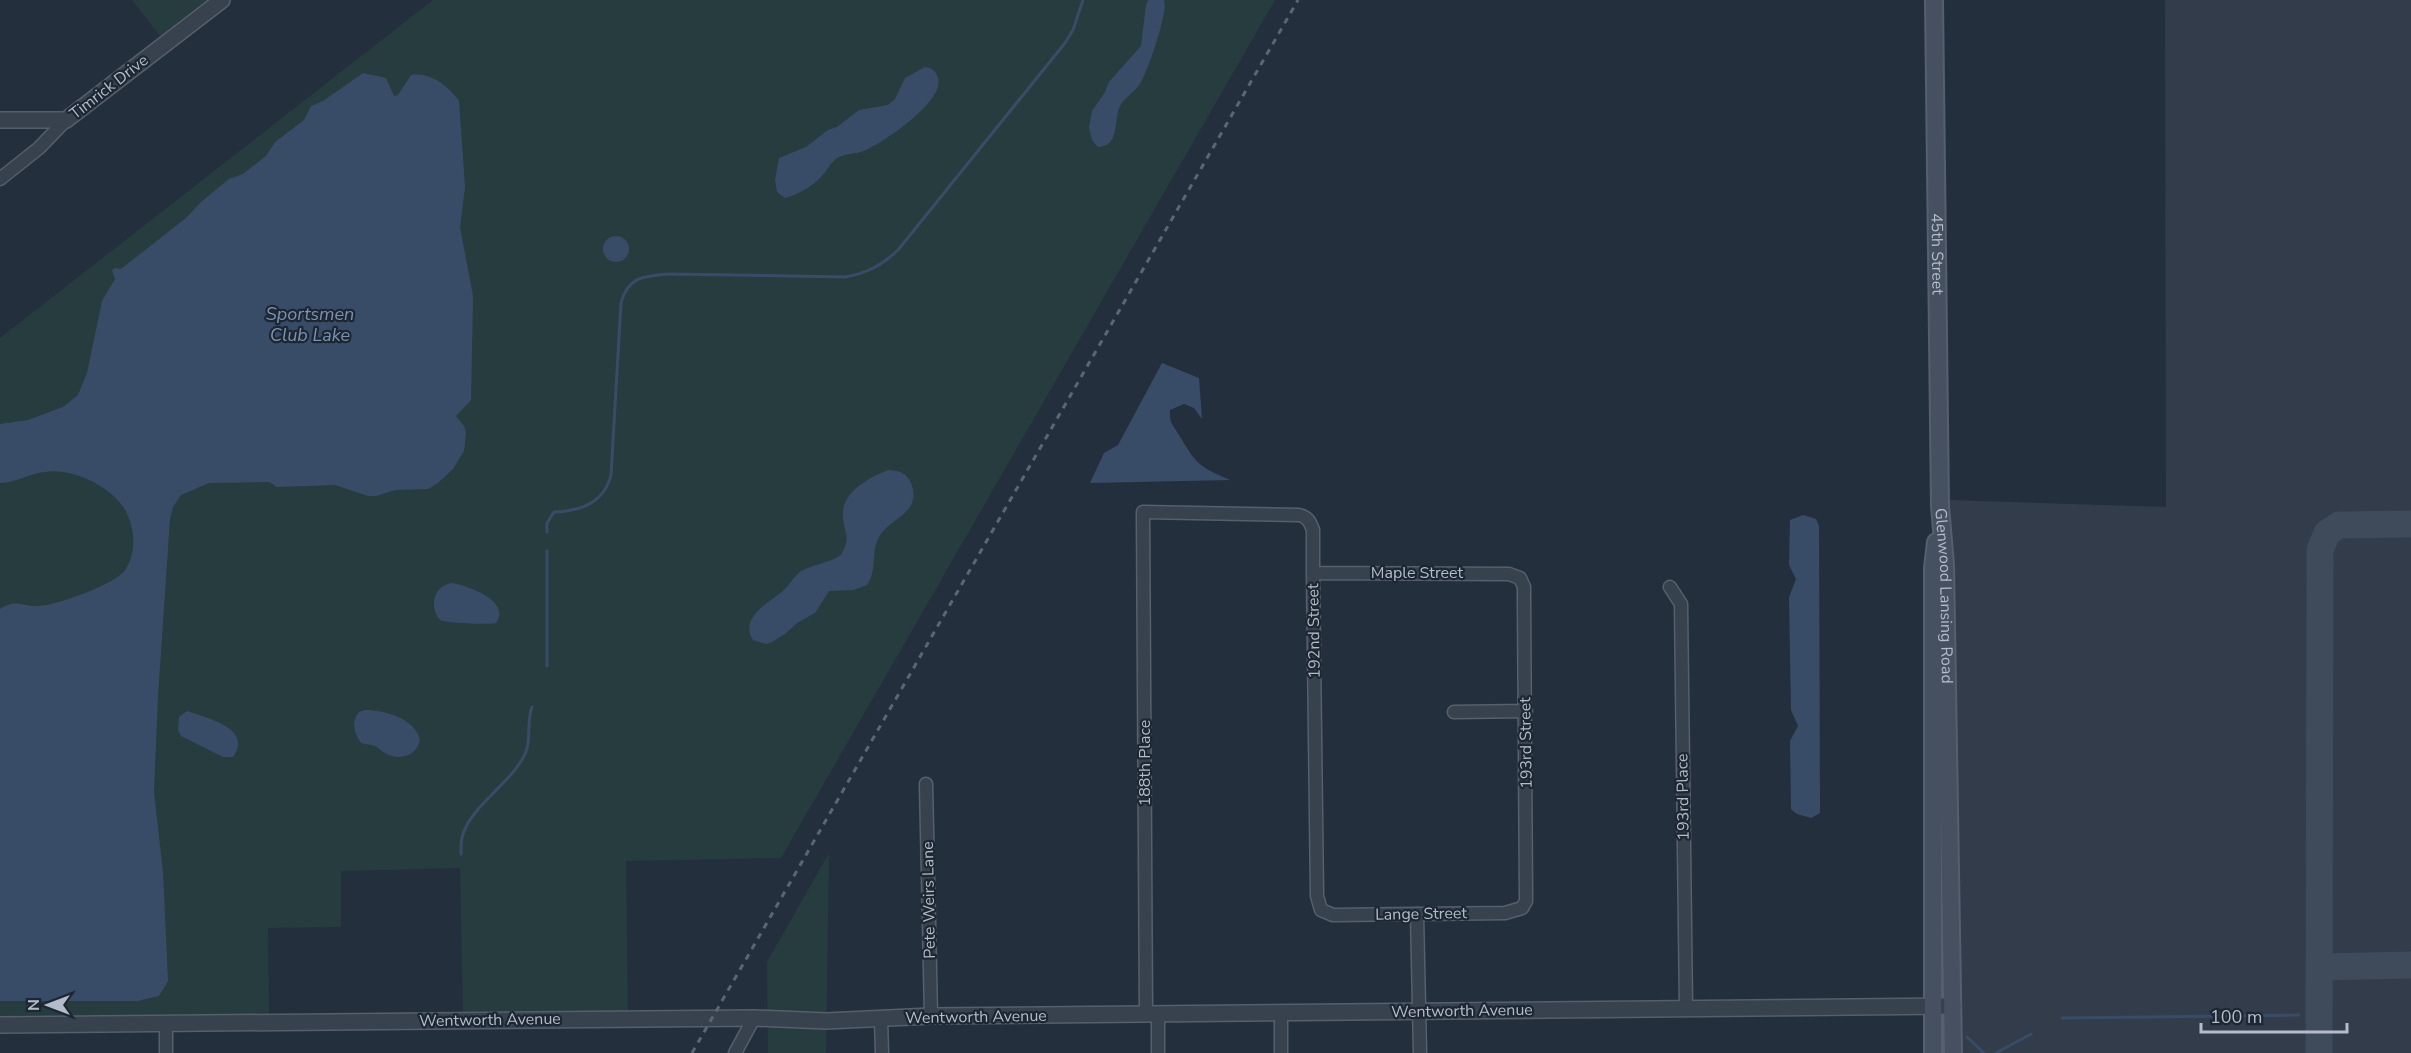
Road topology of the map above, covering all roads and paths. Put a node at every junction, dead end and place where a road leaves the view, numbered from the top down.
1 (222, 0) edge
2 (1934, 0) edge
3 (0, 120) edge
4 (66, 120) junction
5 (0, 179) edge
6 (1940, 506) junction
7 (1143, 512) joint
8 (1313, 573) junction
9 (1520, 578) joint
10 (1670, 587) dead end
11 (1526, 711) junction
12 (1454, 712) dead end
13 (926, 784) dead end
14 (1522, 908) joint
15 (1321, 910) joint
16 (1418, 914) junction
17 (1932, 1006) junction
18 (1953, 1006) junction
19 (1686, 1009) junction
20 (1420, 1011) junction
21 (1281, 1013) junction
22 (1152, 1014) junction
23 (931, 1016) junction
24 (754, 1018) junction
25 (881, 1020) junction
26 (166, 1024) junction
27 (0, 1025) edge
28 (166, 1053) edge
29 (735, 1053) edge
30 (882, 1053) edge
31 (1158, 1053) edge
32 (1281, 1053) edge
33 (1420, 1053) edge
34 (1933, 1053) edge
35 (1953, 1053) edge

1 - 4 street, Timrick Drive
2 - 6 main road, 45th Street
3 - 4 street
4 - 5 street, Timrick Drive
6 - 17 main road, Glenwood Lansing Road
6 - 18 main road, Glenwood Lansing Road
7 - 8 street, 192nd Street
7 - 22 street, 188th Place
8 - 9 street, Maple Street
8 - 15 street, 192nd Street
9 - 11 street, 193rd Street
10 - 19 street, 193rd Place
11 - 12 street
11 - 14 street, 193rd Street
13 - 23 street, Pete Weirs Lane
14 - 16 street, Lange Street
15 - 16 street, Lange Street
16 - 20 street
17 - 18 street, Wentworth Avenue
17 - 19 street, Wentworth Avenue
17 - 34 main road, Glenwood Lansing Road
18 - 35 main road, Glenwood Lansing Road
19 - 20 street, Wentworth Avenue
20 - 21 street, Wentworth Avenue
20 - 33 street
21 - 22 street, Wentworth Avenue
21 - 32 street
22 - 23 street, Wentworth Avenue
22 - 31 street, 188th Place
23 - 25 street, Wentworth Avenue
24 - 25 street, Wentworth Avenue
24 - 26 street, Wentworth Avenue
24 - 29 street
25 - 30 street
26 - 27 street, Wentworth Avenue
26 - 28 street

